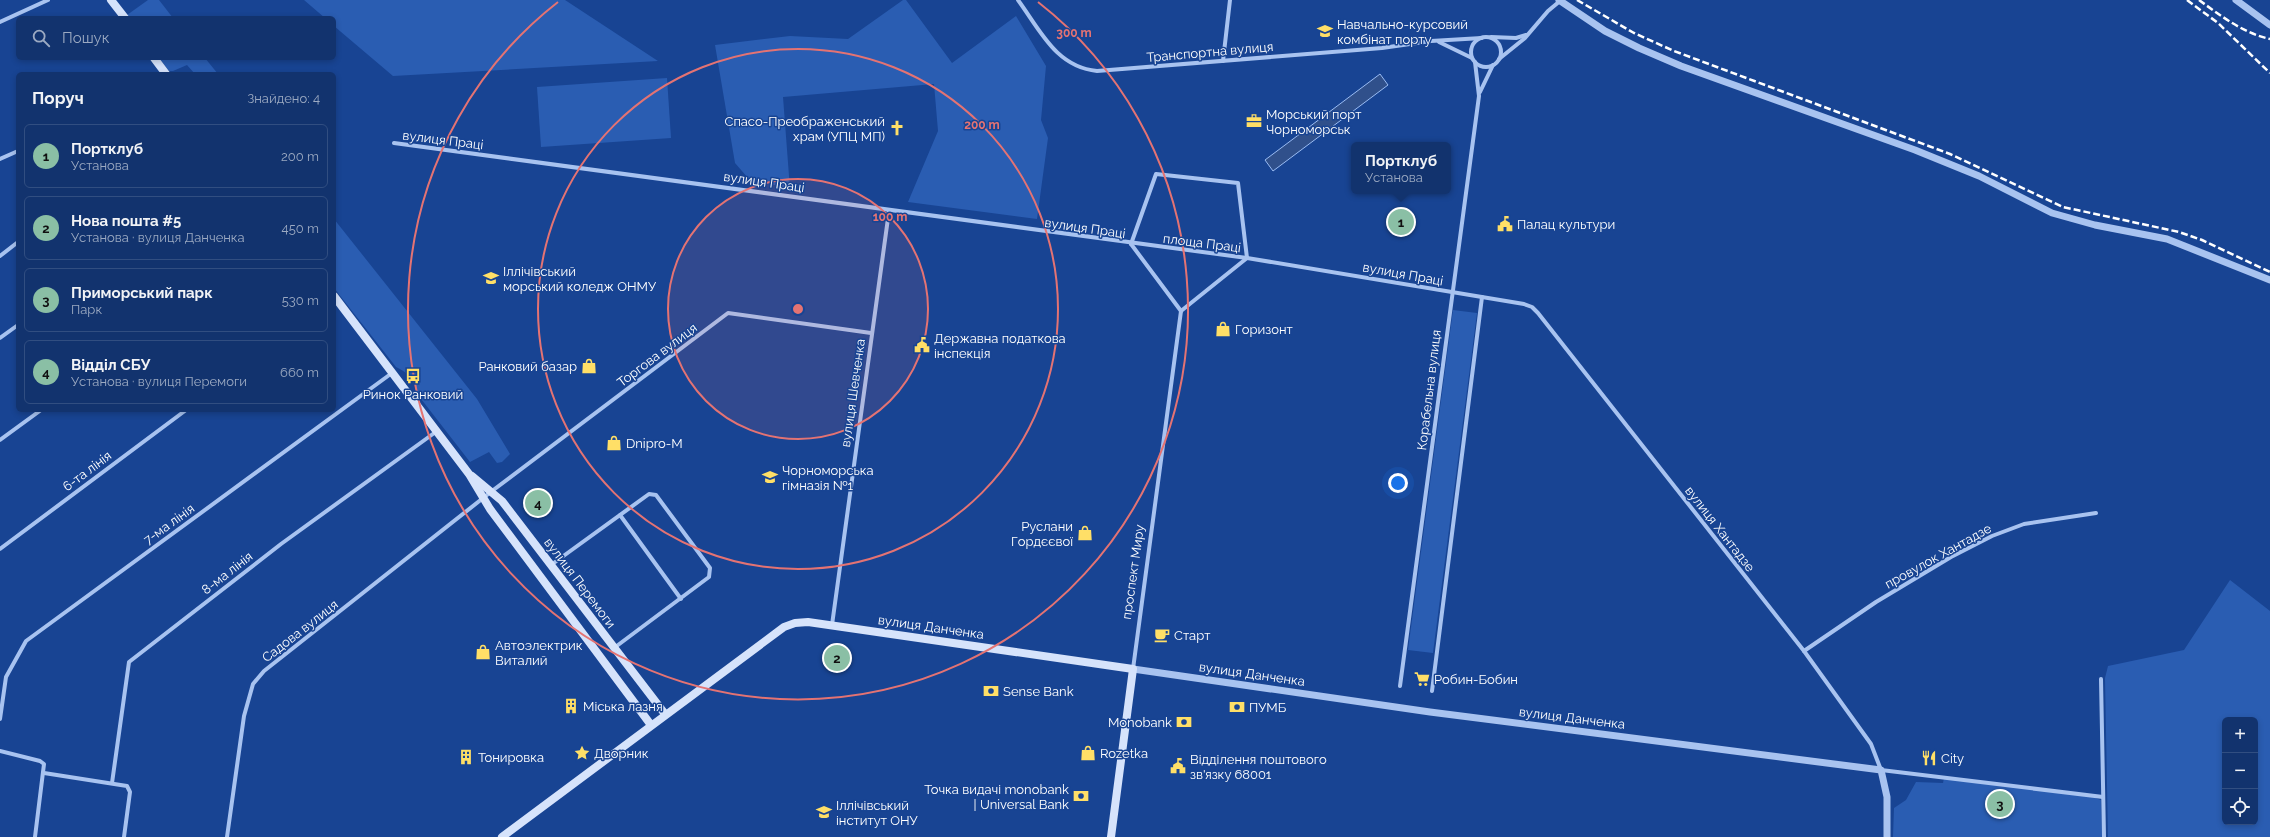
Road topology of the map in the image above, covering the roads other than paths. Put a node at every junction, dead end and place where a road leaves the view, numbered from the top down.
1 (48, 0) edge
2 (111, 0) edge
3 (1018, 0) edge
4 (1230, 0) edge
5 (1560, 0) edge
6 (2236, 0) edge
7 (123, 16) edge
8 (0, 22) edge
9 (2270, 25) edge
10 (1530, 33) junction
11 (1487, 37) junction
12 (1482, 38) junction
13 (1435, 41) junction
14 (1472, 58) junction
15 (156, 60) edge
16 (1223, 61) junction
17 (1498, 61) junction
18 (1475, 62) junction
19 (1493, 65) junction
20 (164, 72) edge
21 (1479, 96) junction
22 (394, 143) dead end
23 (16, 152) edge
24 (0, 159) edge
25 (889, 211) junction
26 (16, 244) edge
27 (1131, 244) junction
28 (0, 256) edge
29 (1247, 258) junction
30 (2270, 280) edge
31 (1451, 292) junction
32 (1482, 297) junction
33 (336, 299) edge
34 (1532, 307) joint
35 (1181, 311) junction
36 (16, 326) edge
37 (871, 333) junction
38 (0, 338) edge
39 (392, 373) junction
40 (38, 412) edge
41 (183, 412) edge
42 (437, 431) junction
43 (0, 440) edge
44 (469, 474) junction
45 (492, 491) junction
46 (483, 500) junction
47 (2096, 513) dead end
48 (620, 515) junction
49 (0, 549) edge
50 (551, 565) junction
51 (681, 599) junction
52 (832, 625) junction
53 (614, 648) junction
54 (1804, 651) junction
55 (1132, 668) junction
56 (2101, 680) dead end
57 (1400, 686) dead end
58 (1432, 691) dead end
59 (665, 714) junction
60 (0, 719) edge
61 (651, 725) junction
62 (0, 752) edge
63 (1881, 770) junction
64 (44, 773) junction
65 (112, 783) junction
66 (2103, 797) junction
67 (35, 837) edge
68 (124, 837) edge
69 (227, 837) edge
70 (502, 837) edge
71 (1110, 837) edge
72 (1887, 837) edge
73 (2104, 837) edge

1 - 8 street
2 - 7 main road
3 - 16 street, Транспортна вулиця
4 - 16 street
5 - 10 street
5 - 30 street
6 - 9 street
10 - 11 street
10 - 17 street
11 - 12 street
11 - 17 street
12 - 13 street, Транспортна вулиця
12 - 14 street
13 - 14 street
13 - 16 street, Транспортна вулиця
14 - 18 street
15 - 20 main road
17 - 19 street
18 - 19 street
18 - 21 street
19 - 21 street
21 - 31 street, Корабельна вулиця
22 - 25 street, вулиця Праці
23 - 24 street
25 - 27 street, вулиця Праці
25 - 37 street, вулиця Шевченка
26 - 28 street
27 - 29 street, площа Праці
27 - 29 street
27 - 35 street
29 - 31 street, вулиця Праці
29 - 35 street, площа Праці
31 - 32 street, вулиця Праці
31 - 57 street, Корабельна вулиця
32 - 34 street, вулиця Праці
32 - 58 street
33 - 39 main road, вулиця Перемоги
34 - 54 street, вулиця Хантадзе
35 - 55 street, проспект Миру
36 - 38 street
37 - 45 street, Торгова вулиця
37 - 52 street, вулиця Шевченка
39 - 42 main road, вулиця Перемоги
39 - 60 street, 7-ма лінія
40 - 43 street
41 - 49 street, 6-та лінія
42 - 44 main road, вулиця Перемоги
42 - 65 street, 8-ма лінія
44 - 45 main road, вулиця Перемоги
44 - 46 main road, вулиця Перемоги
45 - 46 street, Торгова вулиця
45 - 50 main road, вулиця Перемоги
46 - 61 main road, вулиця Перемоги
46 - 69 street, Садова вулиця
47 - 54 street, провулок Хантадзе
48 - 50 street
48 - 51 street
48 - 51 street
50 - 53 main road, вулиця Перемоги
51 - 53 street
52 - 55 main road, вулиця Данченка
52 - 59 main road, вулиця Данченка
53 - 59 main road, вулиця Перемоги
54 - 63 street, вулиця Хантадзе
55 - 63 street, вулиця Данченка
55 - 71 main road, проспект Миру
56 - 66 street
59 - 61 main road, вулиця Данченка
61 - 70 main road, вулиця Данченка
62 - 64 street
63 - 66 street
63 - 72 street
64 - 65 street
64 - 67 street
65 - 68 street
66 - 73 street

